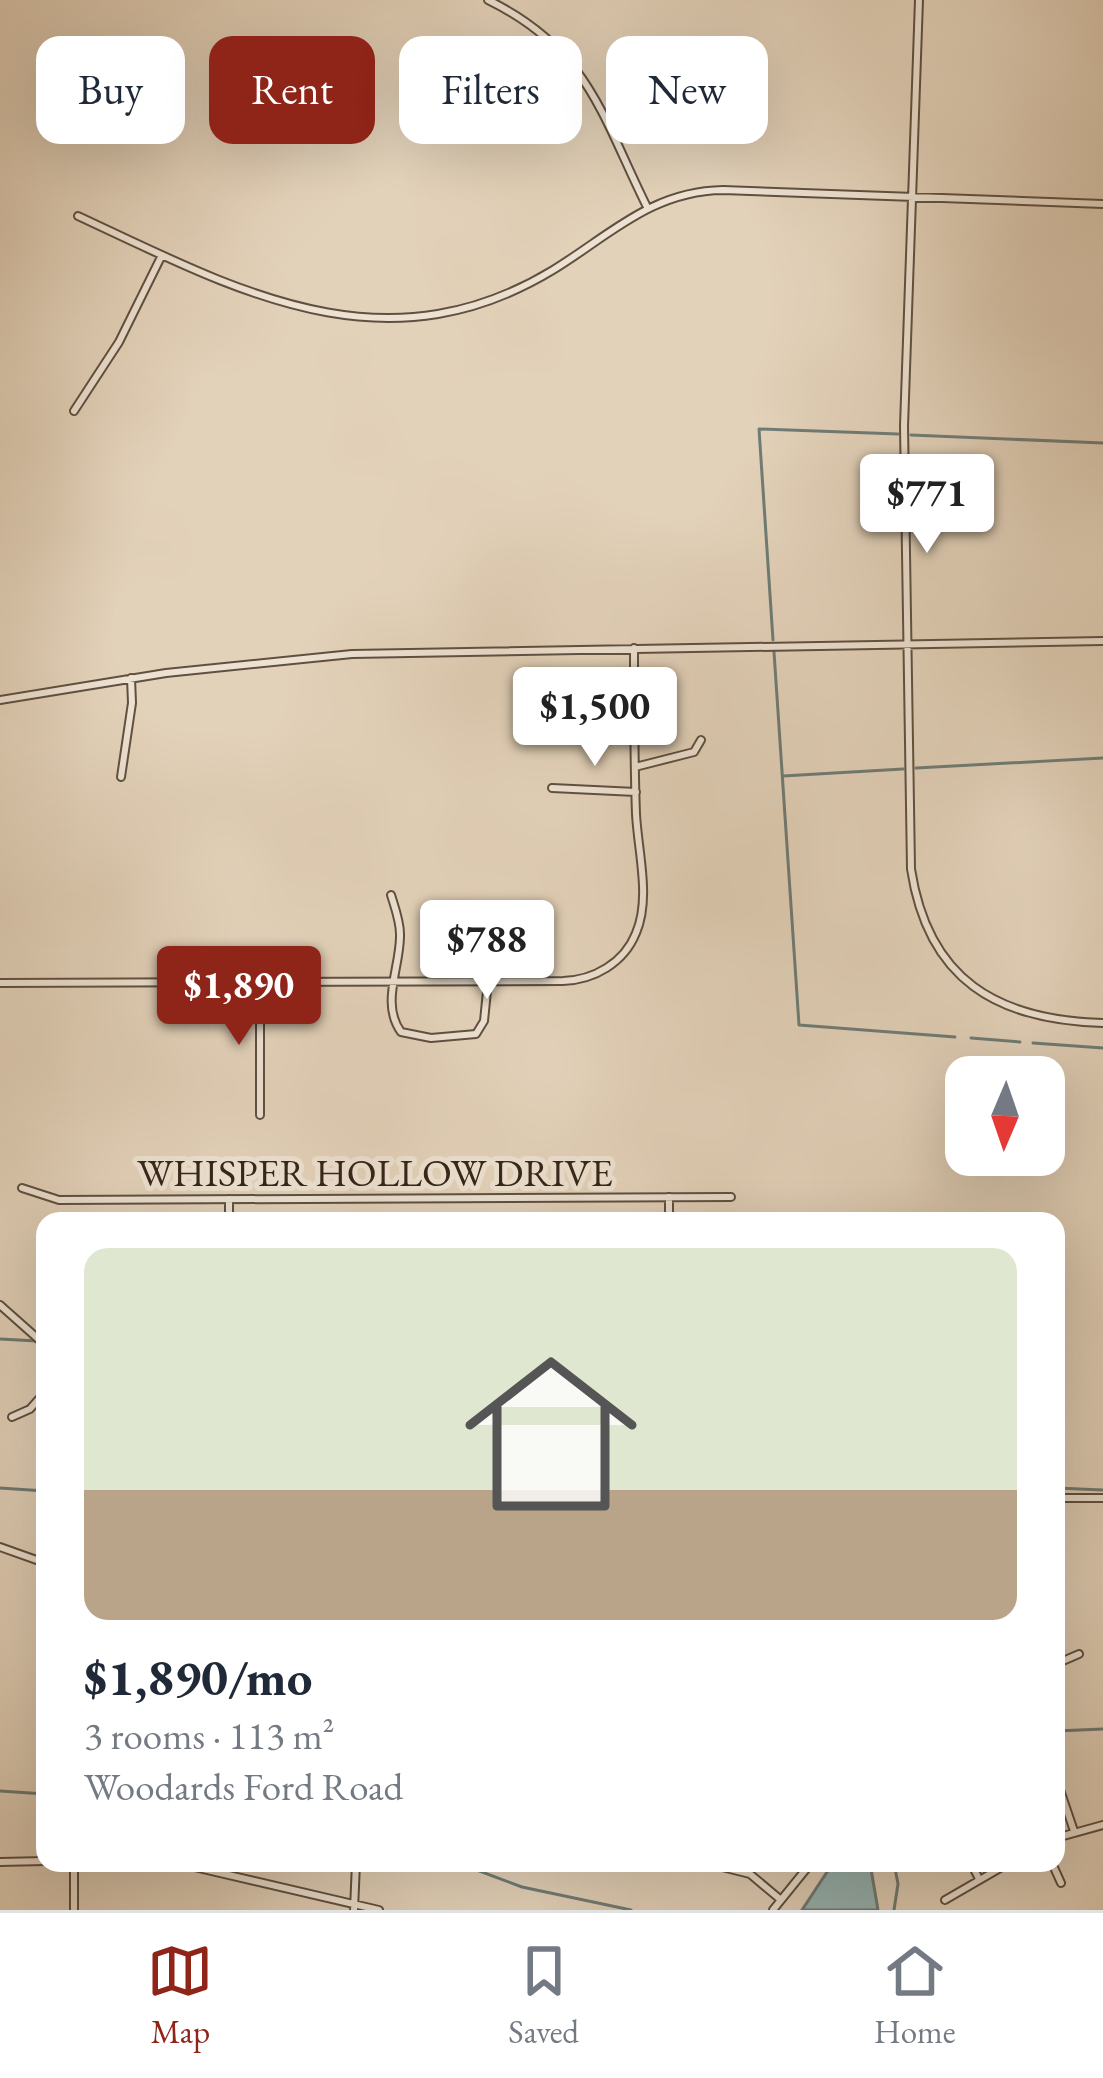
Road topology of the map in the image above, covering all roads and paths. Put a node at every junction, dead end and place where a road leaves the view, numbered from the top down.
1 (488, 0) edge
2 (919, 0) edge
3 (913, 197) junction
4 (1103, 204) edge
5 (647, 207) junction
6 (78, 216) dead end
7 (162, 255) junction
8 (74, 411) dead end
9 (1103, 641) edge
10 (907, 644) junction
11 (634, 649) junction
12 (131, 678) junction
13 (0, 700) edge
14 (701, 740) dead end
15 (635, 767) junction
16 (122, 777) dead end
17 (552, 788) dead end
18 (636, 792) junction
19 (391, 896) dead end
20 (393, 981) junction
21 (488, 981) junction
22 (260, 982) junction
23 (0, 983) edge
24 (1103, 1023) edge
25 (260, 1115) dead end
26 (22, 1189) dead end
27 (669, 1197) junction
28 (730, 1197) dead end
29 (229, 1199) junction
30 (229, 1212) edge
31 (669, 1212) edge
32 (0, 1306) edge
33 (36, 1337) edge
34 (36, 1402) edge
35 (12, 1417) dead end
36 (1065, 1498) edge
37 (1103, 1498) edge
38 (0, 1547) edge
39 (36, 1560) edge
40 (1079, 1654) dead end
41 (1065, 1660) edge
42 (1065, 1805) edge
43 (1103, 1826) edge
44 (1074, 1831) junction
45 (1065, 1834) edge
46 (36, 1861) edge
47 (0, 1862) edge
48 (74, 1872) edge
49 (212, 1872) edge
50 (356, 1872) edge
51 (742, 1872) edge
52 (804, 1872) edge
53 (976, 1872) edge
54 (993, 1872) edge
55 (1056, 1872) edge
56 (980, 1879) junction
57 (1061, 1882) dead end
58 (781, 1900) junction
59 (945, 1900) dead end
60 (354, 1907) edge
61 (74, 1910) edge
62 (380, 1910) edge
63 (773, 1910) edge

1 - 5 street
2 - 3 street
3 - 4 street
3 - 5 street
3 - 10 street
5 - 7 street
6 - 7 street
7 - 8 street
9 - 10 street
10 - 11 street
10 - 24 street
11 - 12 street
11 - 15 street
12 - 13 street
12 - 16 street
14 - 15 street
15 - 18 street
17 - 18 street
18 - 21 street
19 - 20 street
20 - 21 street
20 - 21 street
20 - 22 street
22 - 23 street
22 - 25 street
26 - 29 street, WHISPER HOLLOW DRIVE
27 - 28 street, WHISPER HOLLOW DRIVE
27 - 29 street, WHISPER HOLLOW DRIVE
27 - 31 street
29 - 30 street
32 - 33 street
34 - 35 street
36 - 37 street
38 - 39 street
40 - 41 street
42 - 44 street
43 - 44 street
44 - 45 street
46 - 47 street
48 - 61 street
49 - 60 street
50 - 60 street
51 - 58 street
52 - 58 street
53 - 56 street
54 - 56 street
55 - 57 street
56 - 59 street
58 - 63 street
60 - 62 street

